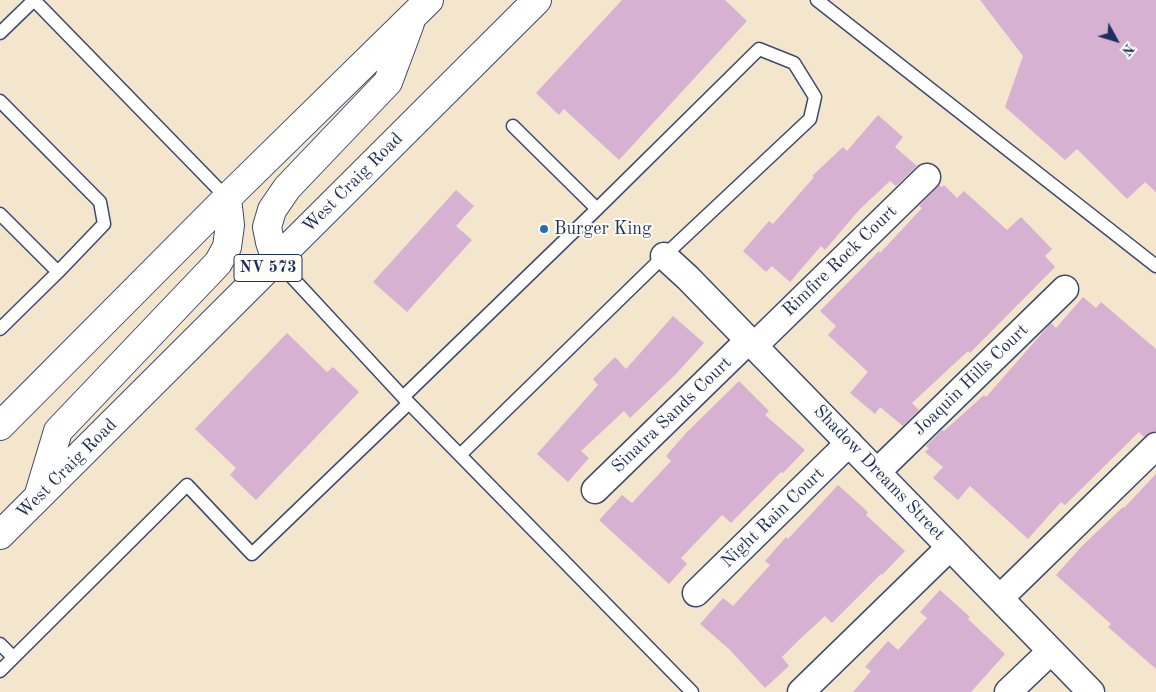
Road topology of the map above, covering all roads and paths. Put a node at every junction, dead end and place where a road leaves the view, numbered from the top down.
1 (536, 0) edge
2 (817, 0) edge
3 (420, 8) edge
4 (0, 33) edge
5 (0, 101) edge
6 (514, 126) dead end
7 (927, 177) dead end
8 (227, 198) junction
9 (598, 209) junction
10 (0, 214) edge
11 (664, 256) junction
12 (276, 260) junction
13 (1156, 266) edge
14 (58, 272) junction
15 (1065, 289) dead end
16 (0, 329) edge
17 (752, 343) junction
18 (406, 400) junction
19 (0, 426) edge
20 (849, 443) junction
21 (1156, 446) edge
22 (460, 455) junction
23 (877, 472) junction
24 (596, 490) dead end
25 (38, 498) junction
26 (0, 535) edge
27 (950, 547) junction
28 (696, 593) dead end
29 (1000, 598) junction
30 (0, 644) edge
31 (1051, 650) junction
32 (13, 657) junction
33 (0, 671) edge
34 (692, 692) edge
35 (801, 692) edge
36 (1008, 692) edge
37 (1091, 692) edge

1 - 12 main road, West Craig Road / NV 573
2 - 13 lane
3 - 8 main road
3 - 12 main road
4 - 8 lane
5 - 14 lane
6 - 9 lane
7 - 17 street, Rimfire Rock Court
8 - 19 main road
8 - 25 main road
9 - 11 lane
9 - 18 lane
10 - 14 lane
11 - 17 street, Shadow Dreams Street
11 - 22 lane
12 - 18 lane
12 - 25 main road, West Craig Road / NV 573
14 - 16 lane
15 - 23 street, Joaquin Hills Court
17 - 20 street, Shadow Dreams Street
17 - 24 street, Sinatra Sands Court
18 - 22 lane
18 - 32 lane
20 - 23 street, Shadow Dreams Street
20 - 28 street, Night Rain Court
21 - 29 street
22 - 34 lane
23 - 27 street, Shadow Dreams Street
25 - 26 main road, West Craig Road / NV 573
27 - 29 street, Shadow Dreams Street
27 - 35 street
29 - 31 street, Shadow Dreams Street
30 - 32 lane
31 - 36 street
31 - 37 street, Shadow Dreams Street
32 - 33 lane

